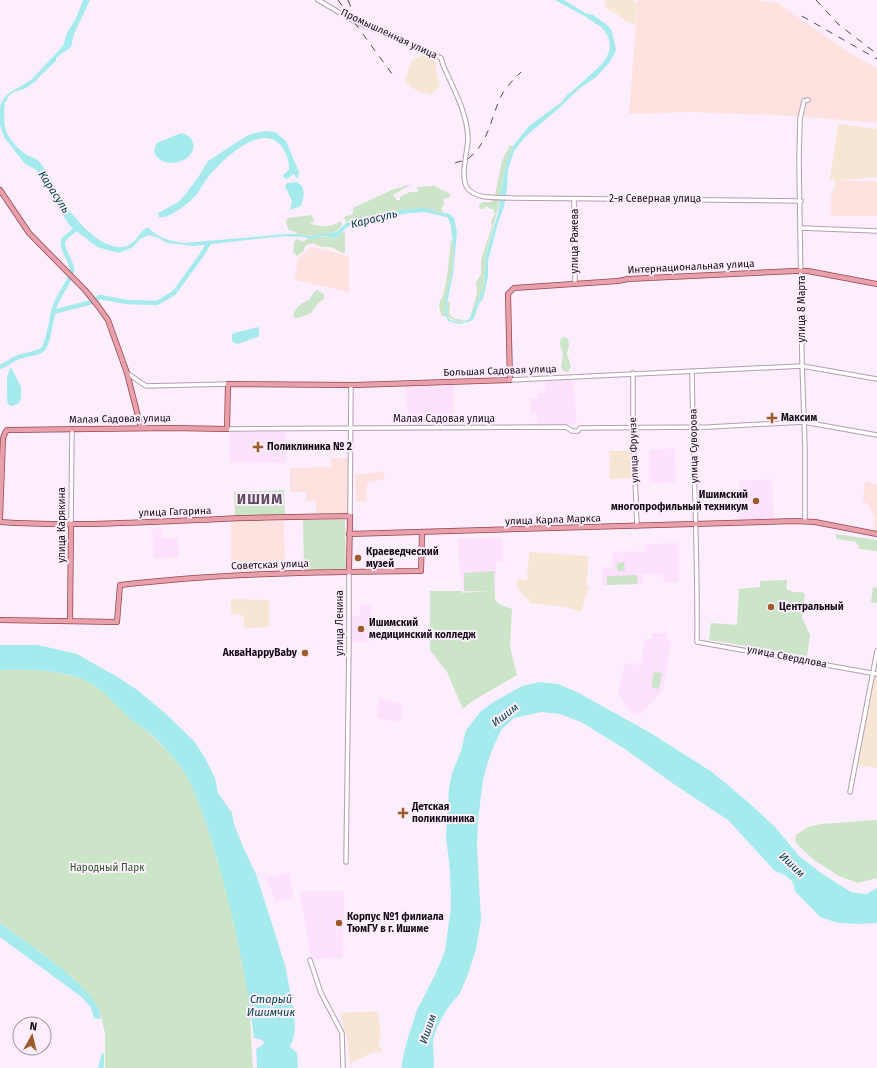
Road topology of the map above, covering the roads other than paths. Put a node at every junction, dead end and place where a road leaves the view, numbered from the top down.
1 (318, 0) edge
2 (808, 100) dead end
3 (0, 190) edge
4 (494, 197) joint
5 (574, 199) junction
6 (801, 201) junction
7 (801, 228) junction
8 (877, 231) edge
9 (802, 271) junction
10 (575, 284) junction
11 (877, 284) edge
12 (802, 366) junction
13 (692, 371) junction
14 (127, 373) junction
15 (633, 374) junction
16 (877, 379) edge
17 (510, 380) junction
18 (228, 384) junction
19 (351, 385) junction
20 (804, 422) junction
21 (350, 427) junction
22 (633, 427) junction
23 (694, 427) junction
24 (141, 428) junction
25 (72, 429) junction
26 (227, 429) junction
27 (877, 435) edge
28 (350, 516) junction
29 (0, 519) edge
30 (805, 521) junction
31 (0, 522) edge
32 (695, 524) junction
33 (71, 525) junction
34 (637, 526) junction
35 (422, 533) junction
36 (349, 534) junction
37 (877, 534) edge
38 (349, 572) junction
39 (0, 620) edge
40 (70, 621) junction
41 (697, 642) joint
42 (877, 651) edge
43 (875, 674) edge
44 (850, 792) dead end
45 (346, 862) dead end
46 (310, 960) dead end
47 (343, 1068) edge

1 - 4 street, Промышленная улица
2 - 6 street, улица 8 Марта
3 - 14 main road
4 - 5 street, 2-я Северная улица
5 - 6 street, 2-я Северная улица
5 - 10 street, улица Ражева
6 - 7 street, улица 8 Марта
7 - 8 street
7 - 9 street, улица 8 Марта
9 - 10 main road, Интернациональная улица
9 - 11 main road, Интернациональная улица
9 - 12 street, улица 8 Марта
10 - 17 main road, Интернациональная улица
12 - 13 street, Большая Садовая улица
12 - 16 street, Большая Садовая улица
12 - 20 street, улица 8 Марта
13 - 15 street, Большая Садовая улица
13 - 23 street, улица Суворова
14 - 18 street, Большая Садовая улица
14 - 24 main road
15 - 17 street, Большая Садовая улица
15 - 22 street, улица Фрунзе
17 - 19 main road, Большая Садовая улица
18 - 19 main road, Большая Садовая улица
18 - 26 main road
19 - 21 street, улица Ленина
20 - 23 street, Малая Садовая улица
20 - 27 street, Малая Садовая улица
20 - 30 street, улица 8 Марта
21 - 22 street, Малая Садовая улица
21 - 26 street, Малая Садовая улица
21 - 28 street, улица Ленина
22 - 23 street, Малая Садовая улица
22 - 34 street, улица Фрунзе
23 - 32 street, улица Суворова
24 - 25 main road, Малая Садовая улица
24 - 26 main road, Малая Садовая улица
25 - 29 main road, Малая Садовая улица
25 - 33 street, улица Карякина
28 - 33 main road, улица Гагарина
28 - 36 main road, улица Ленина
30 - 32 main road, улица Карла Маркса
30 - 37 main road, улица Карла Маркса
31 - 33 main road, улица Гагарина
32 - 34 main road, улица Карла Маркса
32 - 41 street, улица Суворова
33 - 40 main road, улица Карякина
34 - 35 main road, улица Карла Маркса
35 - 36 main road, улица Карла Маркса
35 - 38 main road, Советская улица
36 - 38 main road, улица Ленина
38 - 40 main road, Советская улица
38 - 45 street, улица Ленина
39 - 40 main road
41 - 43 street, улица Свердлова
42 - 43 street
43 - 44 street
46 - 47 street

